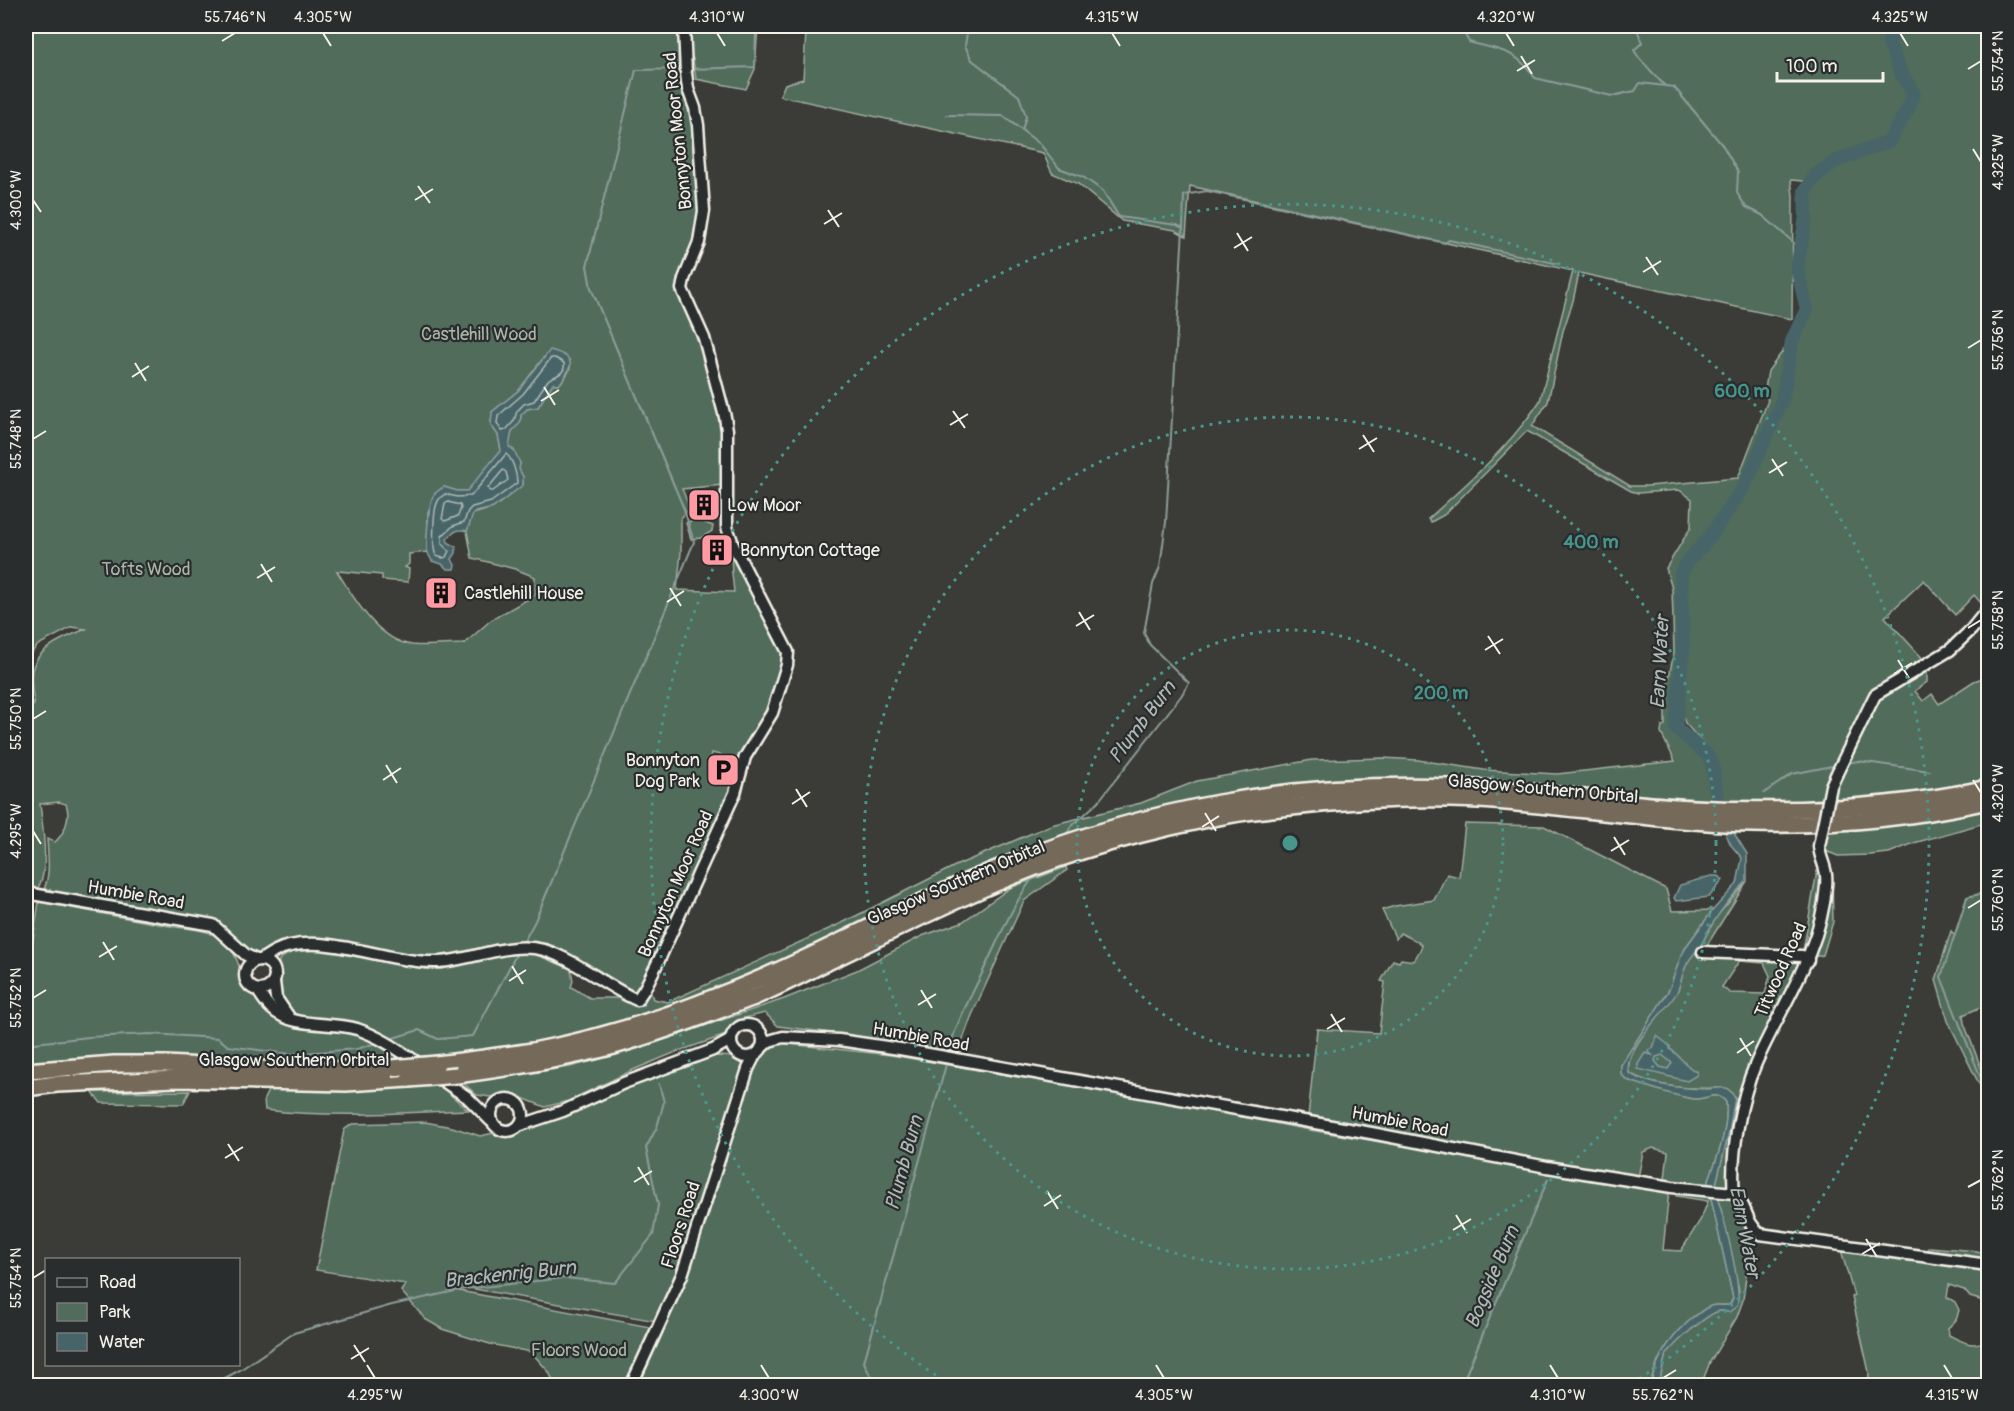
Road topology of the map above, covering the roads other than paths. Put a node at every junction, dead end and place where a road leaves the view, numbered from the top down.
1 (684, 26) edge
2 (1989, 609) edge
3 (1989, 788) edge
4 (1989, 801) edge
5 (1748, 817) junction
6 (26, 893) edge
7 (235, 944) junction
8 (300, 944) junction
9 (1703, 952) dead end
10 (259, 960) junction
11 (1808, 960) junction
12 (274, 968) junction
13 (246, 970) junction
14 (274, 982) junction
15 (258, 991) junction
16 (291, 1018) junction
17 (759, 1030) junction
18 (783, 1037) junction
19 (731, 1040) junction
20 (713, 1050) junction
21 (749, 1053) junction
22 (26, 1071) edge
23 (26, 1088) edge
24 (467, 1097) junction
25 (502, 1100) junction
26 (520, 1105) junction
27 (550, 1114) junction
28 (491, 1121) junction
29 (521, 1125) junction
30 (1734, 1192) junction
31 (1989, 1265) edge
32 (631, 1386) edge

1 - 8 street, Bonnyton Moor Road
2 - 11 street, Titwood Road, bridge
3 - 5 highway, Glasgow Southern Orbital
4 - 5 highway, Glasgow Southern Orbital
5 - 22 highway, Glasgow Southern Orbital, bridge
5 - 23 highway, Glasgow Southern Orbital, bridge
6 - 7 street, Humbie Road
7 - 10 street, Humbie Road
7 - 13 street, Humbie Road
8 - 10 street
8 - 12 street
9 - 11 street
10 - 12 street, Humbie Road
10 - 13 street
11 - 30 street, Titwood Road
12 - 14 street
13 - 15 street, Humbie Road
14 - 15 street
14 - 16 street
15 - 16 street, Humbie Road
16 - 24 street, Humbie Road
17 - 18 street, Humbie Road
17 - 19 street
17 - 21 street
18 - 21 street
18 - 30 street, Humbie Road
19 - 20 street
19 - 21 street
20 - 21 street
20 - 27 street
21 - 32 street, Floors Road
24 - 25 street, Humbie Road
24 - 28 street, Humbie Road
25 - 26 street
25 - 28 street
26 - 27 street
26 - 29 street
27 - 29 street
28 - 29 street
30 - 31 street

